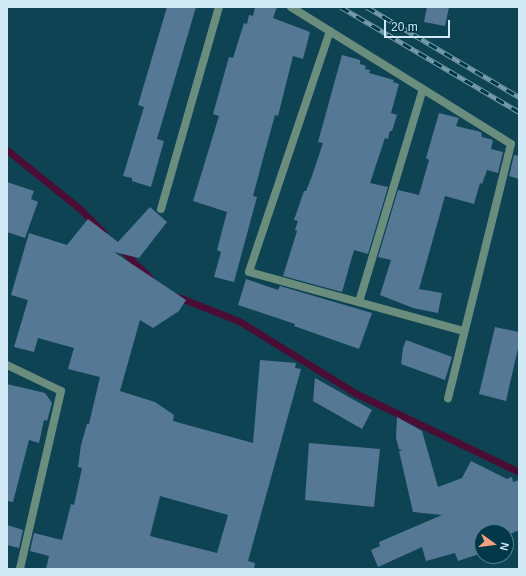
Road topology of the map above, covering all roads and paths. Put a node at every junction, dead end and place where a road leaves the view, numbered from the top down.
1 (220, 7) edge
2 (291, 7) edge
3 (330, 31) junction
4 (423, 89) junction
5 (161, 209) dead end
6 (359, 302) junction
7 (463, 331) junction
8 (7, 366) edge
9 (448, 398) dead end
10 (20, 569) edge

1 - 5 street
2 - 3 street
3 - 4 street
3 - 6 street
4 - 6 street
4 - 7 street
6 - 7 street
7 - 9 street
8 - 10 street

